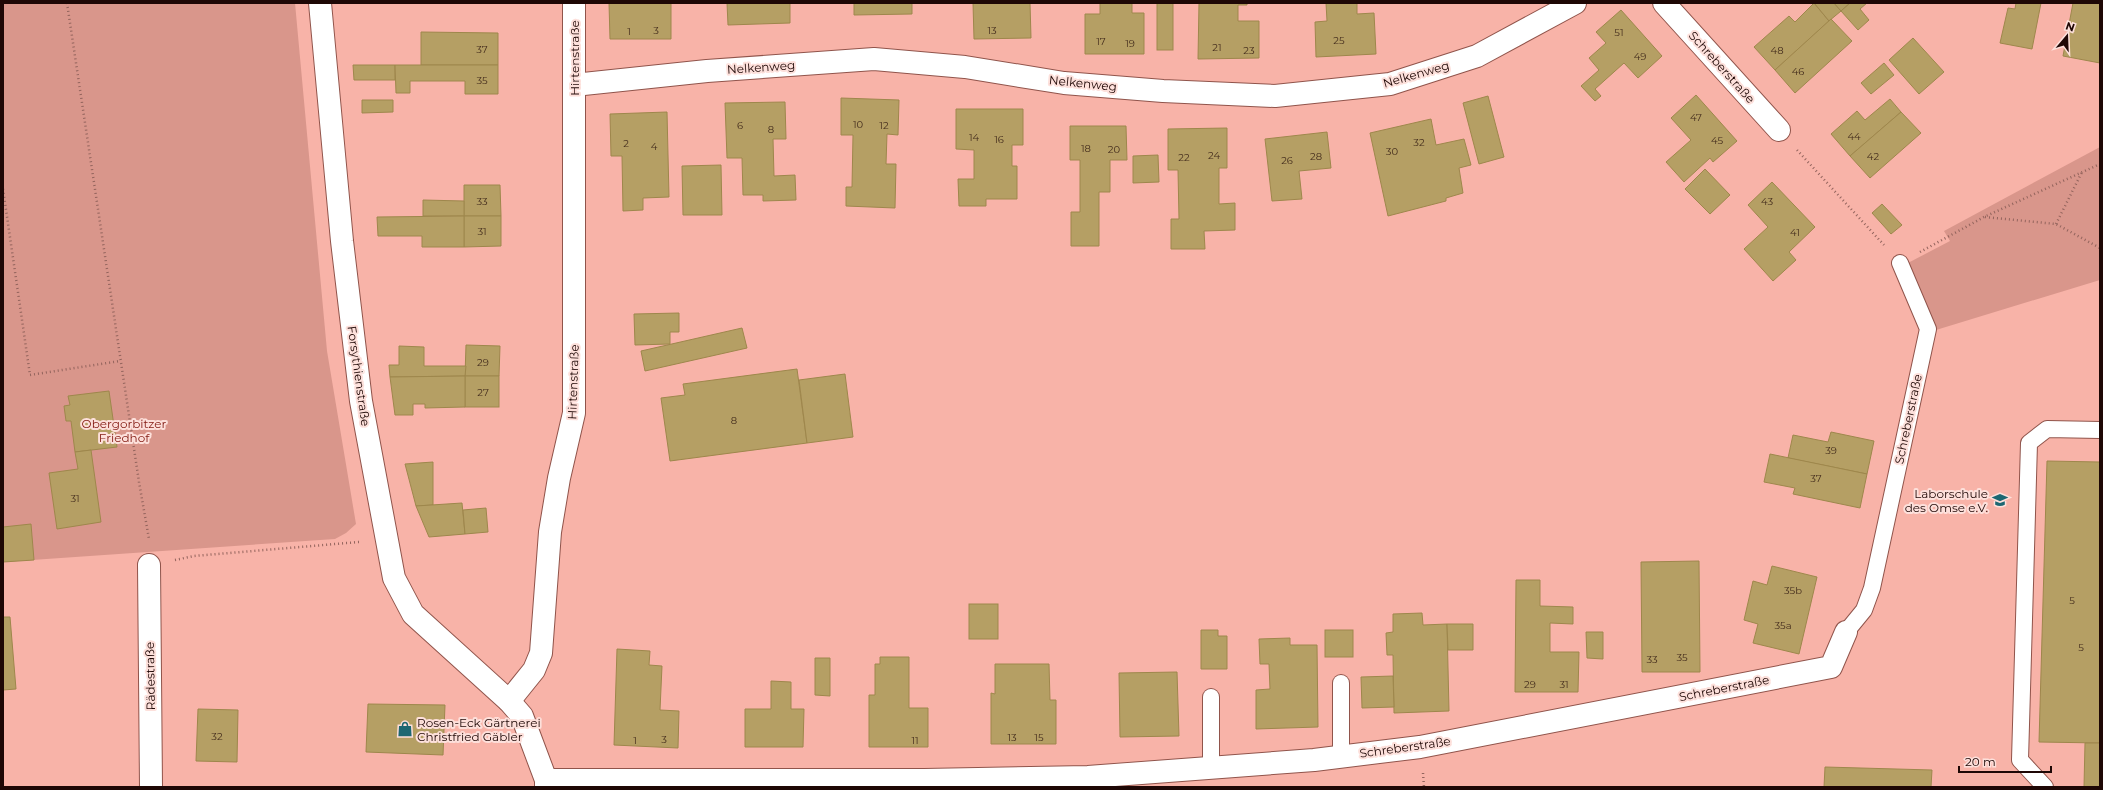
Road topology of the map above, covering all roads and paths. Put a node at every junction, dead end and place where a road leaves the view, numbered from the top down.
1 (67, 3) edge
2 (320, 3) edge
3 (574, 3) edge
4 (1575, 3) edge
5 (1664, 3) edge
6 (574, 85) junction
7 (1779, 130) joint
8 (2100, 164) edge
9 (2082, 172) junction
10 (3, 189) edge
11 (1984, 217) junction
12 (2056, 224) junction
13 (2100, 248) edge
14 (1900, 262) junction
15 (120, 361) junction
16 (2100, 430) edge
17 (385, 538) junction
18 (149, 565) junction
19 (1846, 632) joint
20 (1341, 683) dead end
21 (1211, 697) dead end
22 (509, 701) junction
23 (1341, 756) junction
24 (1211, 768) junction
25 (802, 783) edge
26 (546, 784) edge
27 (151, 787) edge
28 (2045, 787) edge

1 - 15 path
2 - 17 street, Forsythienstraße
3 - 6 street, Hirtenstraße
4 - 6 street, Nelkenweg
5 - 7 street, Schreberstraße
6 - 22 street, Hirtenstraße
7 - 14 path
8 - 9 path
9 - 11 path
9 - 12 path
10 - 15 path
11 - 12 path
11 - 14 path
12 - 13 path
14 - 19 lane, Schreberstraße
15 - 18 path
16 - 28 lane
17 - 18 path
17 - 22 street, Forsythienstraße
18 - 27 street, Rädestraße
19 - 23 street, Schreberstraße
20 - 23 lane
21 - 24 lane
22 - 26 street
23 - 24 street, Schreberstraße
24 - 25 street, Schreberstraße
25 - 26 street, Schreberstraße

